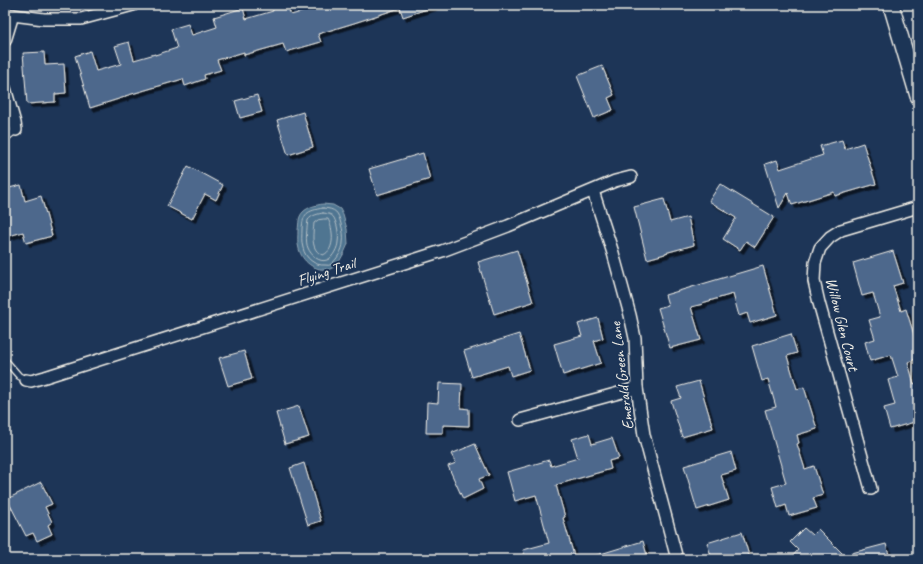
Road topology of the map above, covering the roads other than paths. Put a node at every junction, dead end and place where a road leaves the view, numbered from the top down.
1 (133, 5) edge
2 (890, 5) edge
3 (9, 14) edge
4 (5, 41) edge
5 (5, 88) edge
6 (918, 96) edge
7 (16, 130) joint
8 (5, 139) edge
9 (631, 177) dead end
10 (593, 191) junction
11 (918, 207) edge
12 (5, 360) edge
13 (26, 380) joint
14 (637, 388) junction
15 (520, 420) dead end
16 (870, 489) dead end
17 (678, 559) edge

1 - 3 street
2 - 6 street
3 - 4 street
5 - 7 street
7 - 8 lane
9 - 10 street, Flying Trail
10 - 13 street, Flying Trail
10 - 14 street, Emerald Green Lane
11 - 16 street, Willow Glen Court
12 - 13 lane
14 - 15 street
14 - 17 street, Emerald Green Lane

